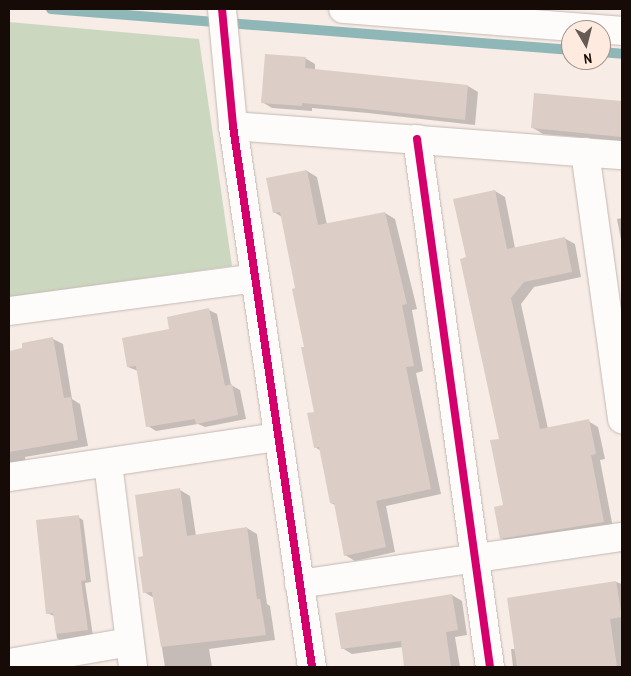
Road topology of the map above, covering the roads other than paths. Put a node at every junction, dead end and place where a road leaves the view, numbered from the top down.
1 (222, 9) edge
2 (343, 9) edge
3 (622, 30) edge
4 (233, 126) junction
5 (417, 140) junction
6 (585, 152) junction
7 (622, 155) edge
8 (255, 278) junction
9 (9, 311) edge
10 (622, 419) edge
11 (278, 436) junction
12 (108, 463) junction
13 (9, 477) edge
14 (622, 537) edge
15 (475, 558) junction
16 (300, 584) junction
17 (131, 655) edge
18 (9, 664) edge
19 (312, 667) edge
20 (490, 667) edge

1 - 4 street
2 - 3 street
4 - 5 street
4 - 8 street
5 - 6 street
5 - 15 street
6 - 7 street
6 - 10 street
8 - 9 street
8 - 11 street
11 - 12 street
11 - 16 street
12 - 13 street
12 - 17 street
14 - 15 street
15 - 16 street
15 - 20 street
16 - 19 street
17 - 18 street

